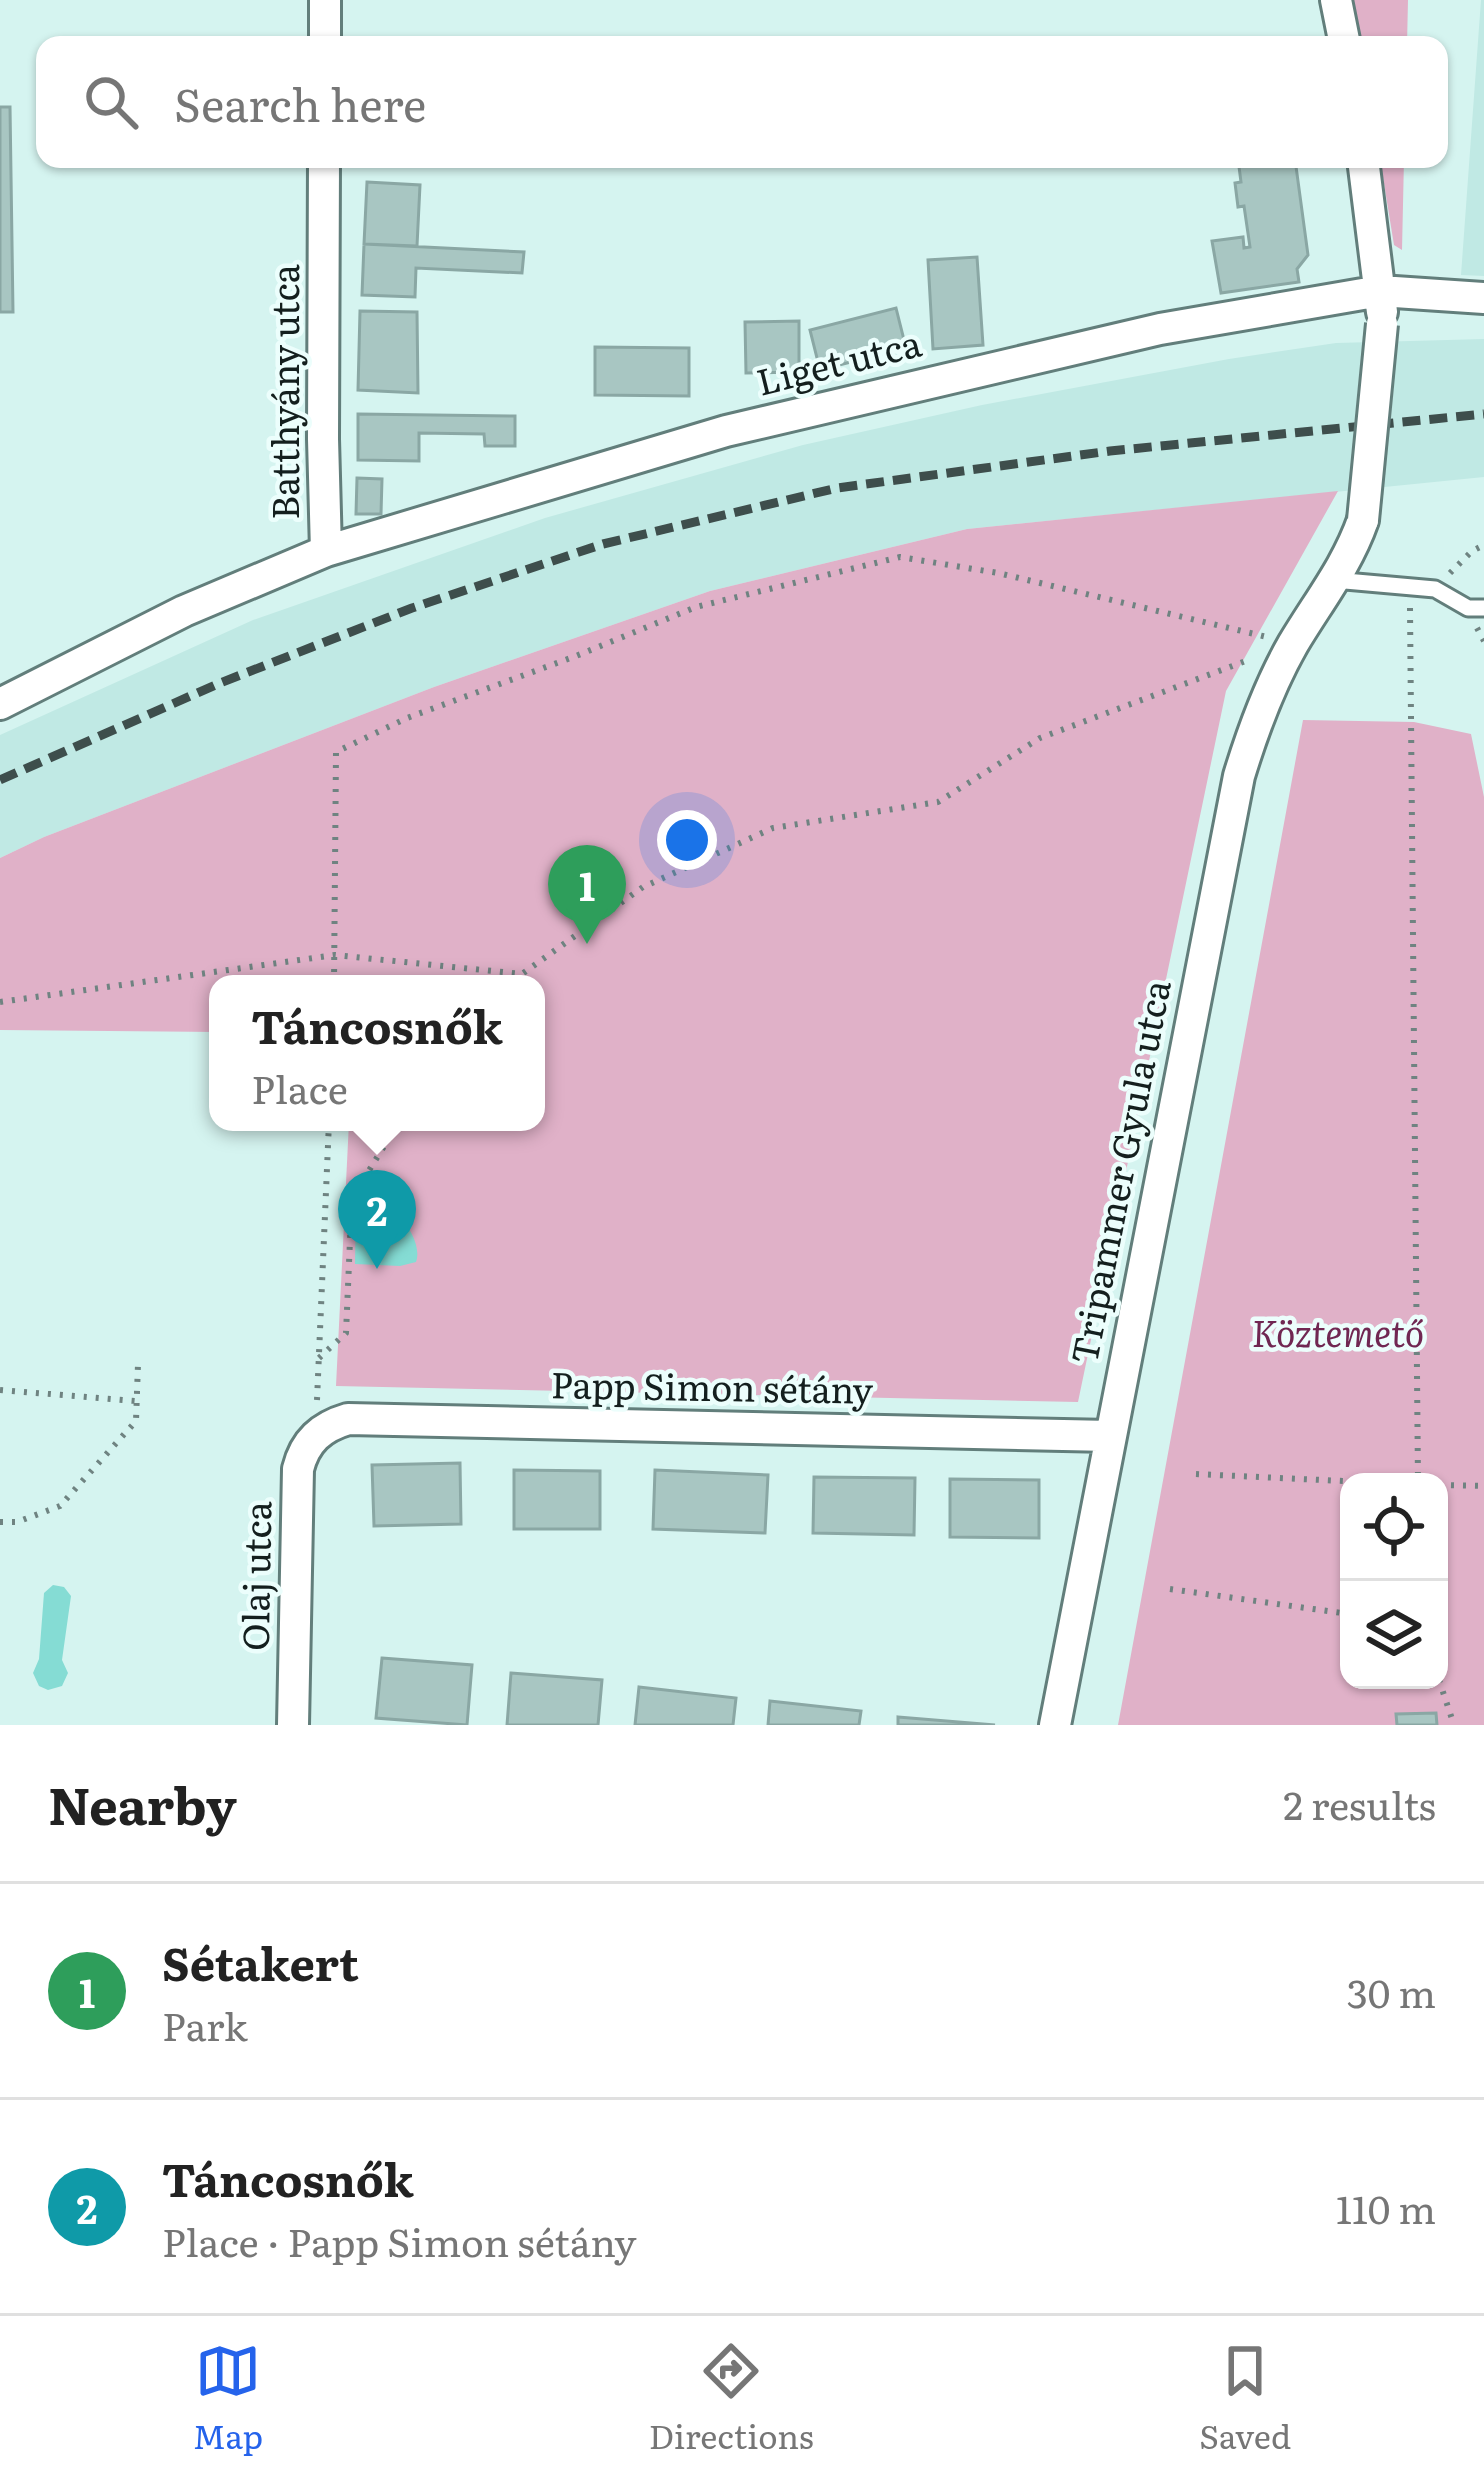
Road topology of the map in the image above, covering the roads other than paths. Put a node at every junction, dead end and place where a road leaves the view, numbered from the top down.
1 (325, 0) edge
2 (1336, 0) edge
3 (325, 36) edge
4 (1344, 36) edge
5 (324, 168) edge
6 (1364, 168) edge
7 (1380, 291) junction
8 (1484, 298) edge
9 (326, 551) junction
10 (1334, 580) junction
11 (1484, 608) edge
12 (0, 704) edge
13 (316, 1433) joint
14 (1110, 1436) junction
15 (293, 1725) edge
16 (1054, 1725) edge

1 - 3 street
2 - 4 street
5 - 9 street, Batthyány utca
6 - 7 street, Tripammer Gyula utca
7 - 8 street, Liget utca
7 - 9 street, Liget utca
7 - 10 street, Tripammer Gyula utca, bridge
9 - 12 street, Batthyány utca
10 - 11 lane
10 - 14 street, Tripammer Gyula utca
13 - 14 street, Papp Simon sétány
13 - 15 street, Olaj utca
14 - 16 street, Tripammer Gyula utca

